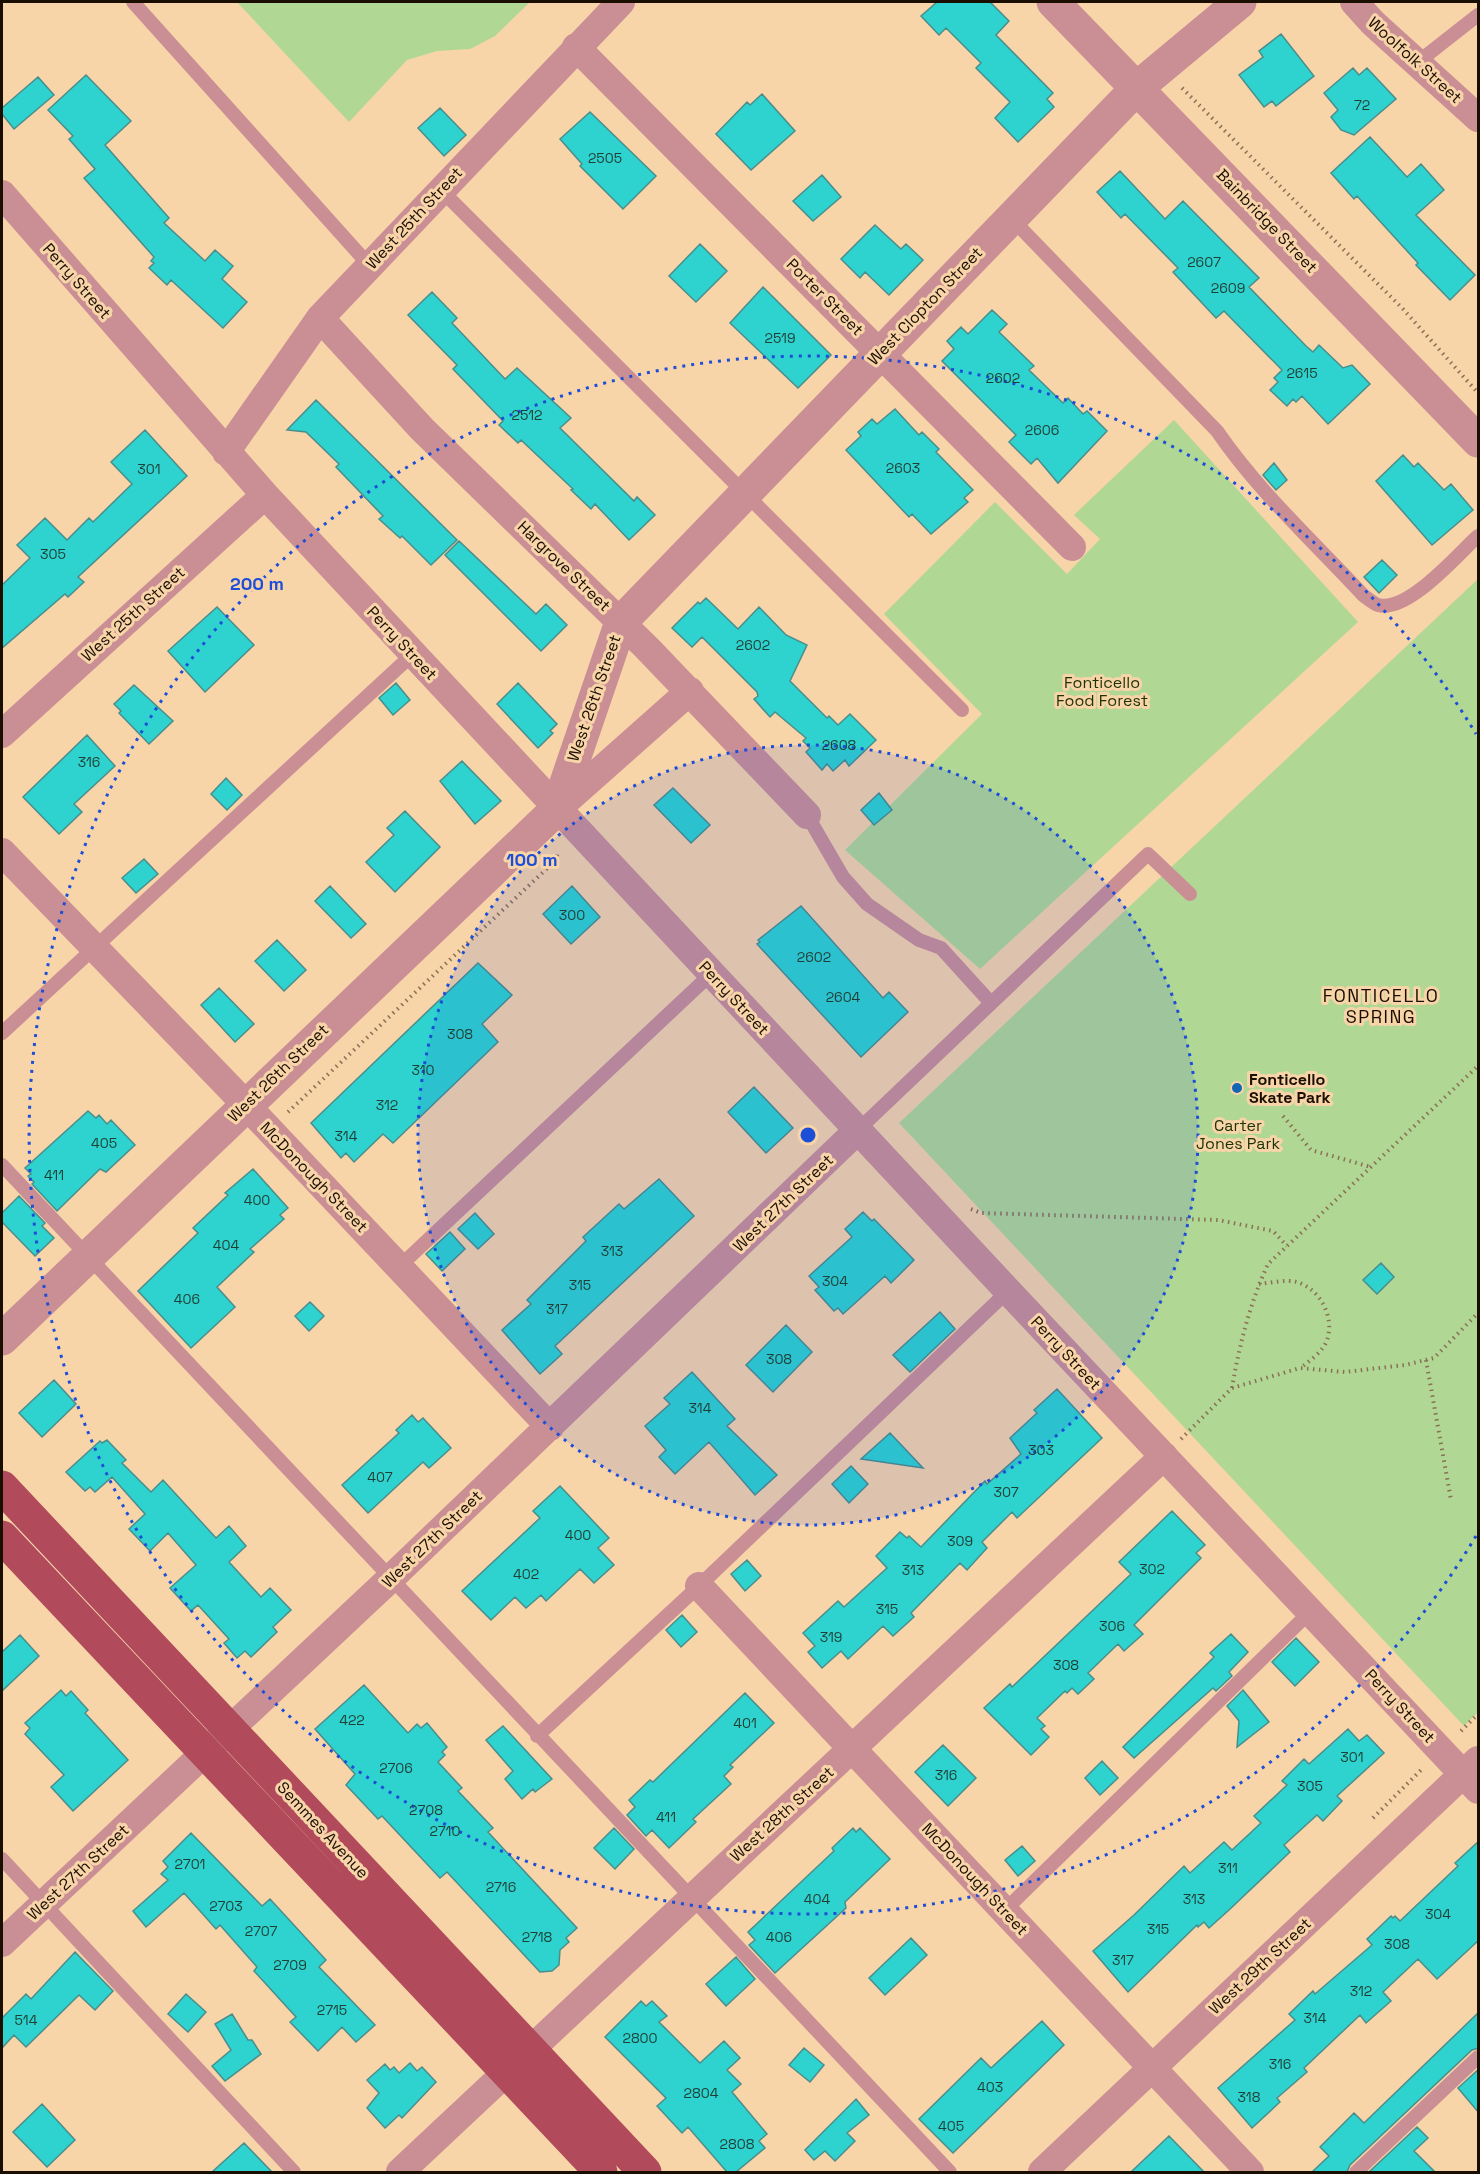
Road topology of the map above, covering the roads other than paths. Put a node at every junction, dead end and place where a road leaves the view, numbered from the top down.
1 (133, 2) edge
2 (621, 2) edge
3 (1053, 2) edge
4 (1240, 2) edge
5 (1353, 2) edge
6 (1479, 15) edge
7 (576, 48) junction
8 (1418, 63) junction
9 (1138, 87) junction
10 (1479, 118) edge
11 (441, 190) junction
12 (2, 194) edge
13 (1011, 217) junction
14 (369, 265) junction
15 (320, 318) junction
16 (880, 351) junction
17 (1479, 441) edge
18 (226, 452) junction
19 (744, 493) junction
20 (265, 495) junction
21 (1479, 536) edge
22 (1072, 547) dead end
23 (621, 622) junction
24 (413, 654) junction
25 (690, 691) junction
26 (962, 710) dead end
27 (2, 734) edge
28 (557, 809) junction
29 (807, 815) joint
30 (2, 852) edge
31 (1190, 894) dead end
32 (94, 948) junction
33 (711, 974) junction
34 (991, 1003) junction
35 (2, 1033) edge
36 (245, 1104) junction
37 (858, 1130) junction
38 (2, 1165) edge
39 (88, 1255) junction
40 (399, 1266) junction
41 (1008, 1291) junction
42 (2, 1339) edge
43 (550, 1427) junction
44 (1164, 1456) junction
45 (2, 1488) edge
46 (2, 1538) edge
47 (391, 1578) junction
48 (699, 1586) junction
49 (1311, 1611) junction
50 (230, 1731) junction
51 (537, 1736) junction
52 (853, 1749) junction
53 (206, 1753) junction
54 (1474, 1775) edge
55 (2, 1860) edge
56 (690, 1898) junction
57 (43, 1904) junction
58 (1004, 1911) junction
59 (2, 1943) edge
60 (1479, 2056) edge
61 (518, 2060) junction
62 (1152, 2069) junction
63 (294, 2172) edge
64 (400, 2172) edge
65 (601, 2172) edge
66 (645, 2172) edge
67 (950, 2172) edge
68 (1042, 2172) edge
69 (1250, 2172) edge
70 (1356, 2172) edge

1 - 14 lane
2 - 7 street, West 25th Street
3 - 9 street, Bainbridge Street
4 - 9 street, West Clopton Street
5 - 8 street, Woolfolk Street
6 - 8 lane
7 - 11 street, West 25th Street
7 - 16 street, Porter Street
8 - 10 street, Woolfolk Street
9 - 13 street, West Clopton Street
9 - 17 street, Bainbridge Street
11 - 14 street, West 25th Street
11 - 19 lane
12 - 18 street, Perry Street
13 - 16 street, West Clopton Street
13 - 21 lane
14 - 15 street, West 25th Street
15 - 18 street, West 25th Street
15 - 23 street, Hargrove Street
16 - 19 street, West Clopton Street
16 - 22 street, Porter Street
18 - 20 street, Perry Street
19 - 23 street, West Clopton Street
19 - 26 lane
20 - 24 street, Perry Street
20 - 27 street, West 25th Street
23 - 25 street, Hargrove Street
23 - 28 street, West 26th Street
24 - 28 street, Perry Street
24 - 32 lane
25 - 28 street, West 26th Street
25 - 29 street, Hargrove Street
28 - 33 street, Perry Street
28 - 36 street, West 26th Street
29 - 34 lane
30 - 32 street, McDonough Street
31 - 34 lane
32 - 35 lane
32 - 36 street, McDonough Street
33 - 37 street, Perry Street
33 - 40 lane
34 - 37 lane
36 - 39 street, West 26th Street
36 - 40 street, McDonough Street
37 - 41 street, Perry Street
37 - 43 street, West 27th Street
38 - 39 lane
39 - 42 street, West 26th Street
39 - 47 lane
40 - 43 street, McDonough Street
41 - 44 street, Perry Street
41 - 48 lane
43 - 47 street, West 27th Street
44 - 49 street, Perry Street
44 - 52 street, West 28th Street
45 - 50 main road, Semmes Avenue
46 - 53 main road, Semmes Avenue
47 - 50 street, West 27th Street
47 - 51 lane
48 - 51 lane
48 - 52 street, McDonough Street
49 - 54 street, Perry Street
49 - 58 lane
50 - 53 street, West 27th Street
50 - 61 main road, Semmes Avenue
51 - 56 lane
52 - 56 street, West 28th Street
52 - 58 street, McDonough Street
53 - 57 street, West 27th Street
53 - 61 main road, Semmes Avenue
54 - 62 street, West 29th Street
55 - 57 lane
56 - 61 street, West 28th Street
56 - 67 lane
57 - 59 street, West 27th Street
57 - 63 lane
58 - 62 street, McDonough Street
60 - 70 lane
61 - 64 street, West 28th Street
61 - 65 main road, Semmes Avenue
61 - 66 main road, Semmes Avenue
62 - 68 street, West 29th Street
62 - 69 street, McDonough Street

